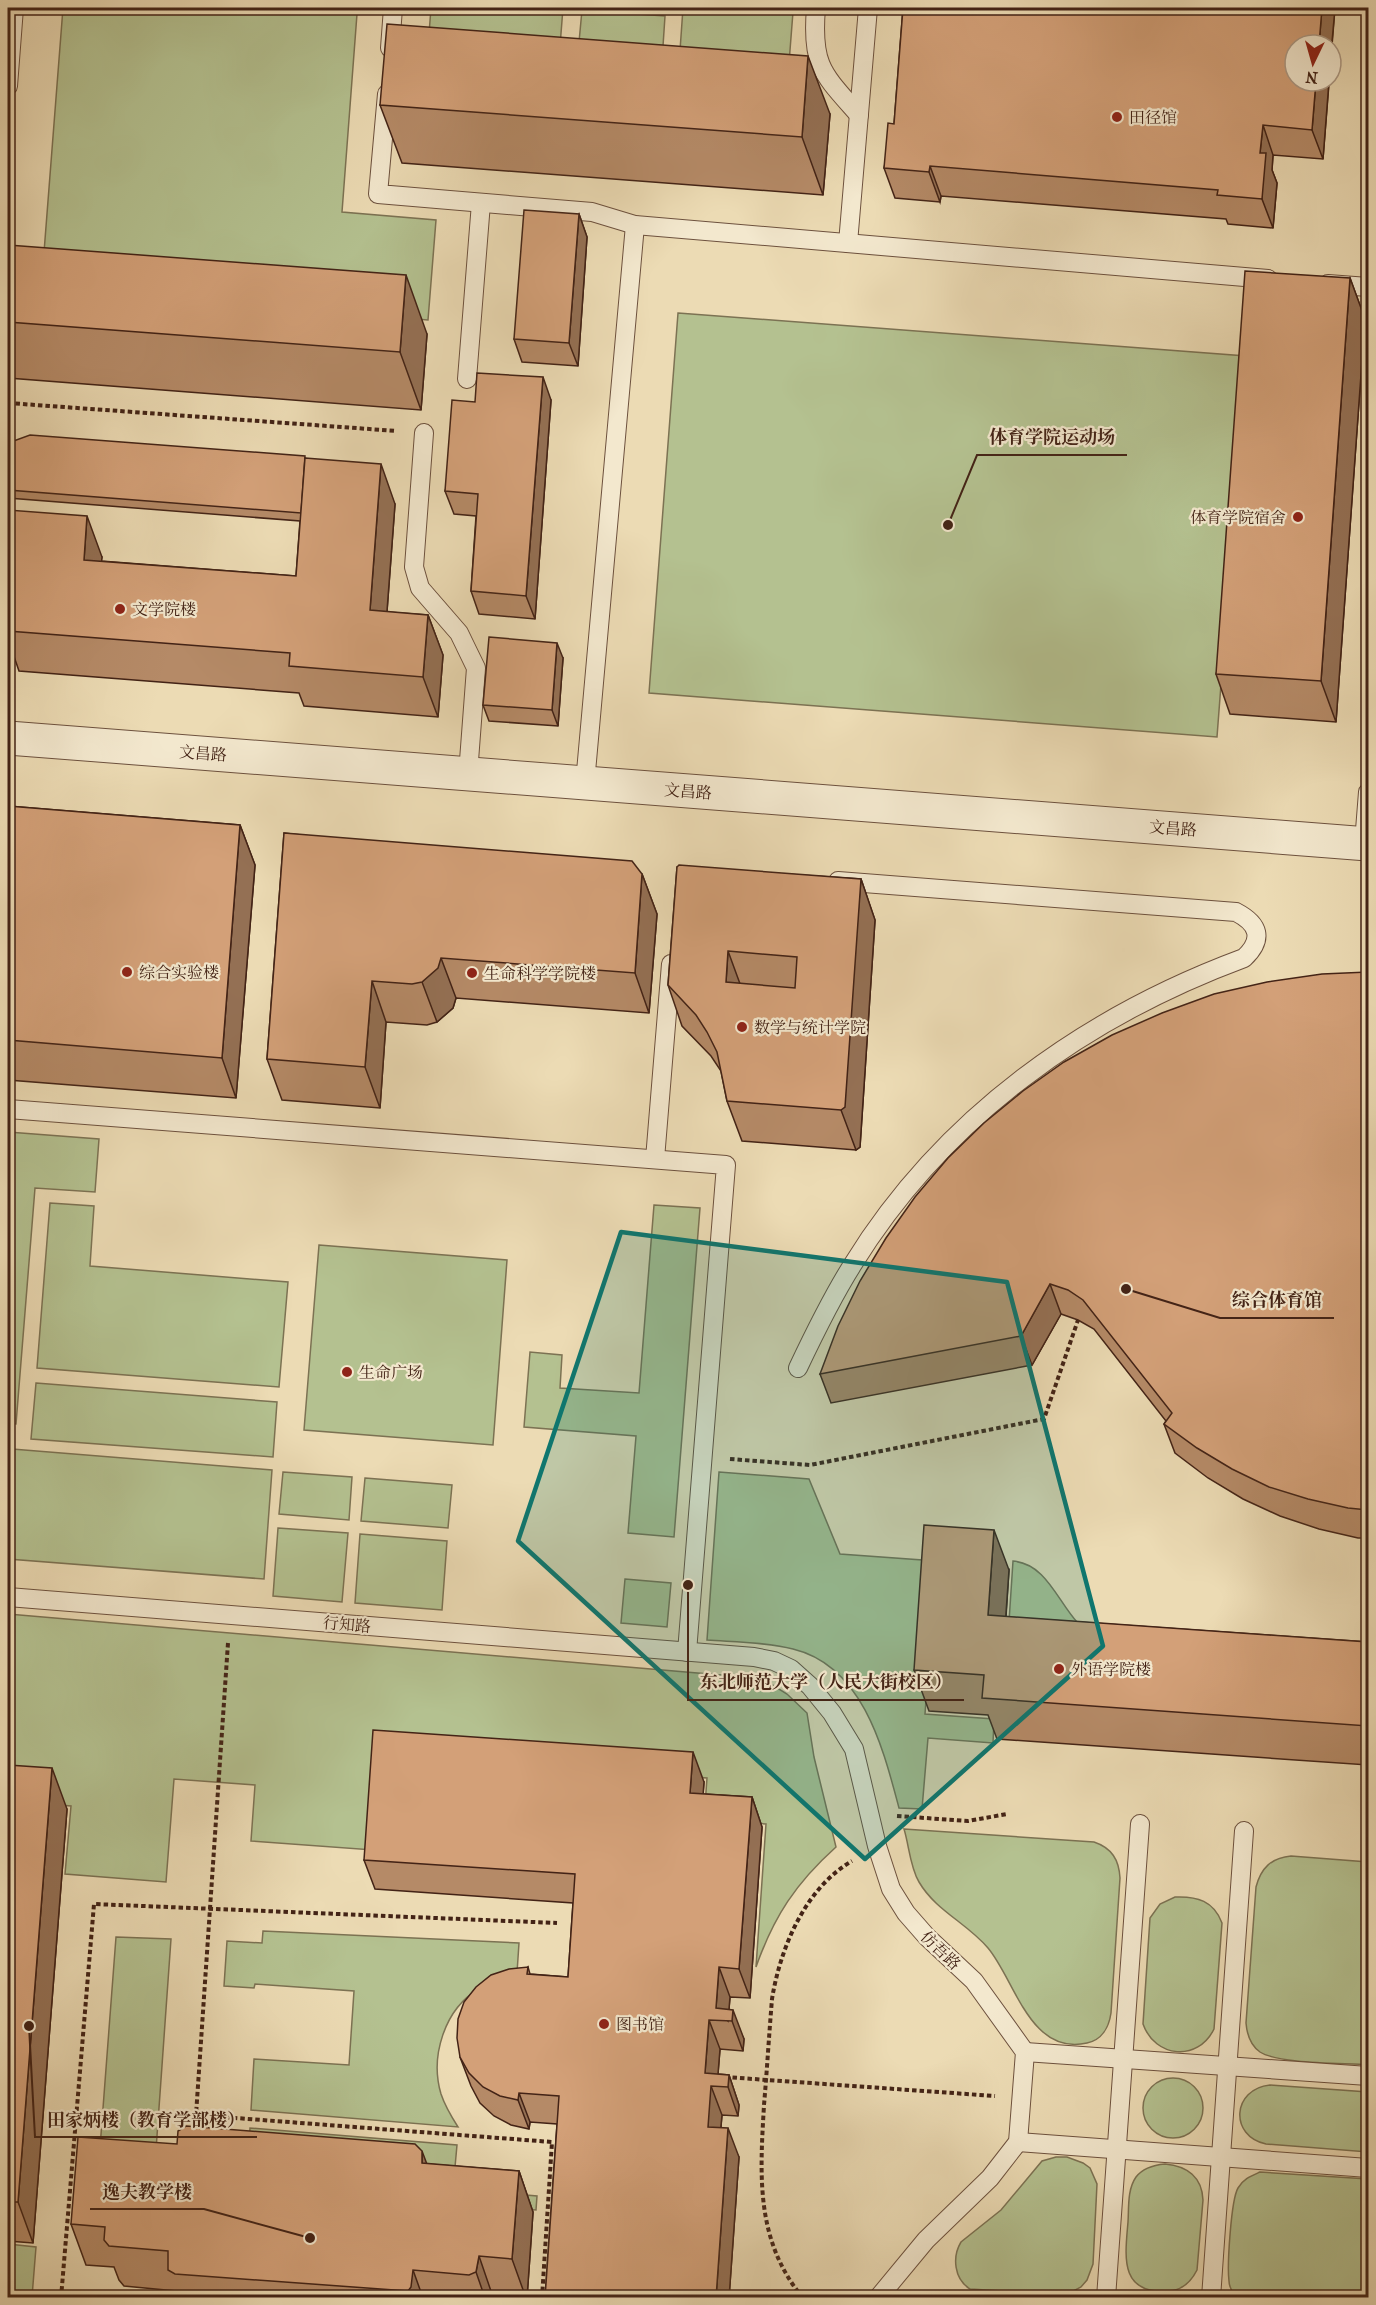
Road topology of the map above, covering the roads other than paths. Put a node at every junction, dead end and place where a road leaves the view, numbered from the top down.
1 (14, 8) edge
2 (393, 8) edge
3 (816, 8) edge
4 (868, 8) edge
5 (8, 86) edge
6 (859, 116) junction
7 (481, 203) junction
8 (635, 225) junction
9 (848, 243) junction
10 (1286, 280) edge
11 (1309, 282) edge
12 (1368, 287) edge
13 (467, 380) dead end
14 (424, 433) road end
15 (8, 738) edge
16 (468, 774) junction
17 (585, 783) junction
18 (1368, 792) edge
19 (1366, 844) edge
20 (823, 880) edge
21 (672, 950) edge
22 (8, 1109) edge
23 (655, 1159) junction
24 (798, 1368) dead end
25 (8, 1597) edge
26 (687, 1652) junction
27 (1140, 1824) dead end
28 (1244, 1831) dead end
29 (1025, 2052) junction
30 (1123, 2058) junction
31 (1227, 2066) junction
32 (1368, 2076) edge
33 (1018, 2142) junction
34 (1117, 2150) junction
35 (1221, 2157) junction
36 (1368, 2168) edge
37 (878, 2298) edge
38 (1106, 2298) edge
39 (1210, 2298) edge

1 - 5 lane
2 - 7 lane
3 - 6 lane
4 - 6 lane
6 - 9 lane
7 - 8 lane
7 - 13 lane
8 - 9 lane
8 - 17 lane
9 - 10 lane
11 - 12 lane
14 - 16 lane
15 - 16 street, 文昌路
16 - 17 street, 文昌路
17 - 19 street, 文昌路
18 - 19 lane
20 - 24 lane
21 - 23 lane
22 - 23 lane
23 - 26 lane
25 - 26 lane, 行知路
26 - 29 lane, 仿吾路
27 - 30 lane
28 - 31 lane
29 - 30 lane
29 - 33 lane
30 - 31 lane
30 - 34 lane
31 - 32 lane
31 - 35 lane
33 - 34 lane
33 - 37 lane
34 - 35 lane
34 - 38 lane
35 - 36 lane
35 - 39 lane

